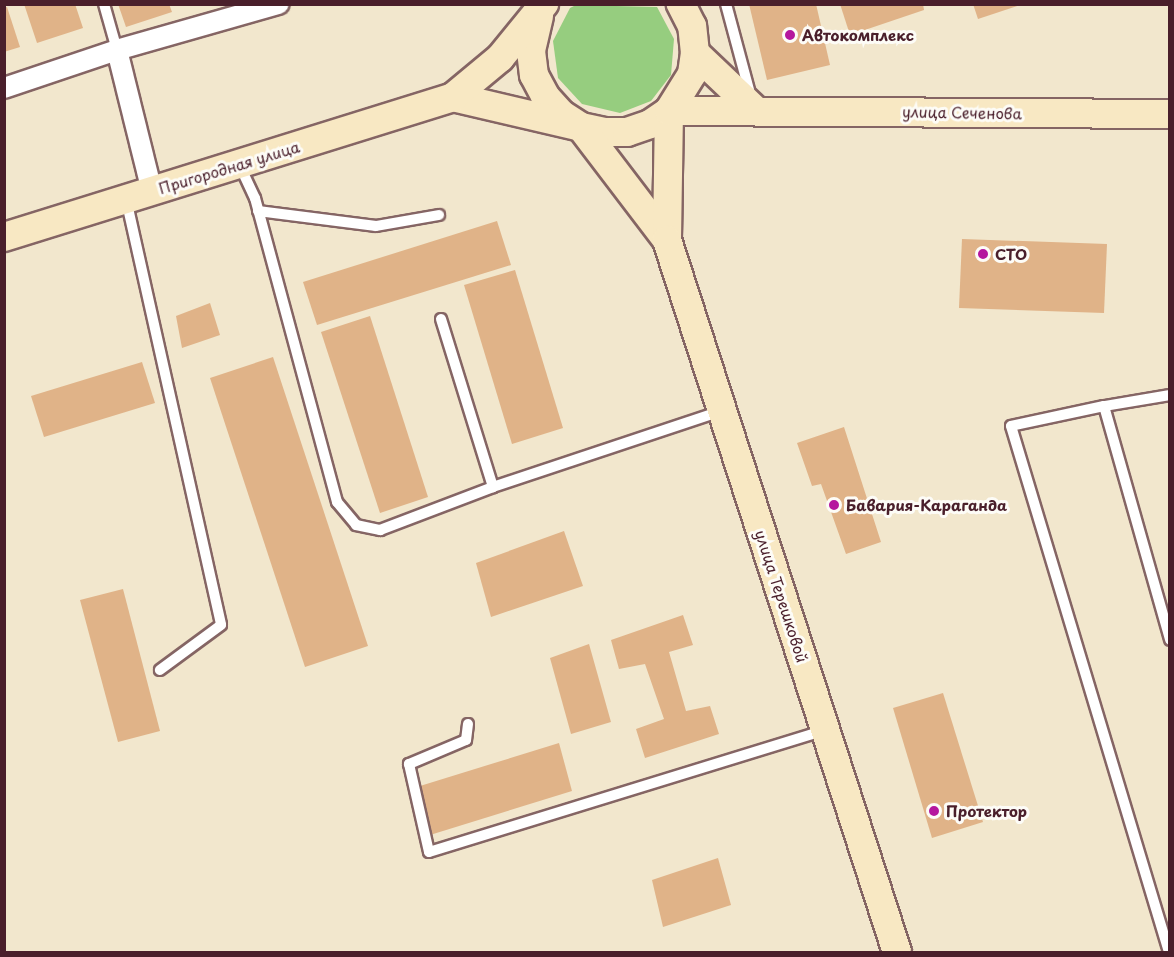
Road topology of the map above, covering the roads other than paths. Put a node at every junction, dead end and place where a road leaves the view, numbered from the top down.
1 (104, 4) edge
2 (279, 4) edge
3 (681, 4) edge
4 (726, 4) edge
5 (544, 5) edge
6 (117, 50) junction
7 (695, 53) junction
8 (4, 88) edge
9 (453, 97) junction
10 (754, 109) junction
11 (669, 111) junction
12 (1170, 114) edge
13 (581, 127) junction
14 (239, 164) junction
15 (139, 195) junction
16 (258, 211) junction
17 (439, 215) dead end
18 (4, 237) edge
19 (667, 240) junction
20 (441, 319) dead end
21 (1170, 395) edge
22 (1104, 406) junction
23 (722, 411) junction
24 (493, 487) junction
25 (1170, 640) edge
26 (160, 670) dead end
27 (468, 724) dead end
28 (825, 730) junction
29 (897, 952) edge
30 (1168, 952) edge

1 - 6 lane
2 - 6 street
3 - 7 main road, улица Терешковой
4 - 10 lane
5 - 9 main road
5 - 13 main road, улица Терешковой
6 - 8 street
6 - 15 street
7 - 10 main road
7 - 11 main road, улица Терешковой
9 - 13 main road
9 - 14 main road, Пригородная улица
10 - 11 main road, улица Сеченова
10 - 12 main road, улица Сеченова
11 - 13 main road, улица Терешковой
11 - 19 main road, улица Терешковой
13 - 19 main road, улица Терешковой
14 - 15 main road, Пригородная улица
14 - 16 lane
15 - 18 main road, Пригородная улица
15 - 26 lane
16 - 17 lane
16 - 24 lane
19 - 23 main road, улица Терешковой
20 - 24 lane
21 - 22 lane
22 - 25 lane
22 - 30 lane
23 - 24 lane
23 - 28 main road, улица Терешковой
27 - 28 lane
28 - 29 main road, улица Терешковой

